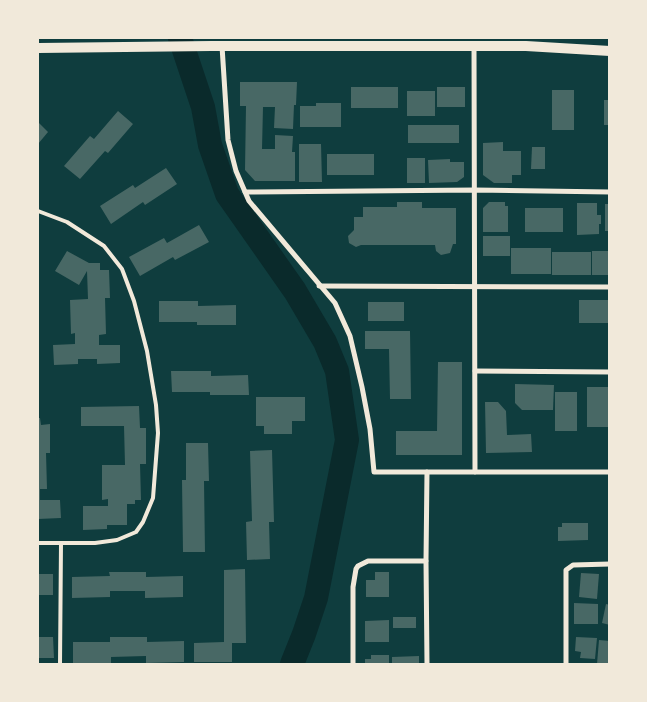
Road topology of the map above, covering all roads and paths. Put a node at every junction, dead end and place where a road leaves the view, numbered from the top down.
1 (222, 46) junction
2 (474, 46) junction
3 (38, 48) edge
4 (610, 51) edge
5 (475, 190) junction
6 (245, 192) junction
7 (610, 192) edge
8 (38, 211) edge
9 (319, 286) junction
10 (475, 286) junction
11 (610, 287) edge
12 (475, 371) junction
13 (610, 372) edge
14 (427, 472) junction
15 (475, 472) junction
16 (610, 472) edge
17 (38, 543) edge
18 (61, 543) junction
19 (426, 561) junction
20 (610, 564) edge
21 (60, 664) edge
22 (353, 664) edge
23 (427, 664) edge
24 (566, 664) edge

1 - 2 main road
1 - 3 main road
1 - 6 street
2 - 4 main road
2 - 5 street
5 - 6 street
5 - 7 street
5 - 10 street
6 - 9 street
8 - 18 lane
9 - 10 street
9 - 14 street
10 - 11 street
10 - 12 street
12 - 13 street
12 - 15 street
14 - 15 street
14 - 19 street
15 - 16 street
17 - 18 lane
18 - 21 lane
19 - 22 street
19 - 23 street
20 - 24 street

